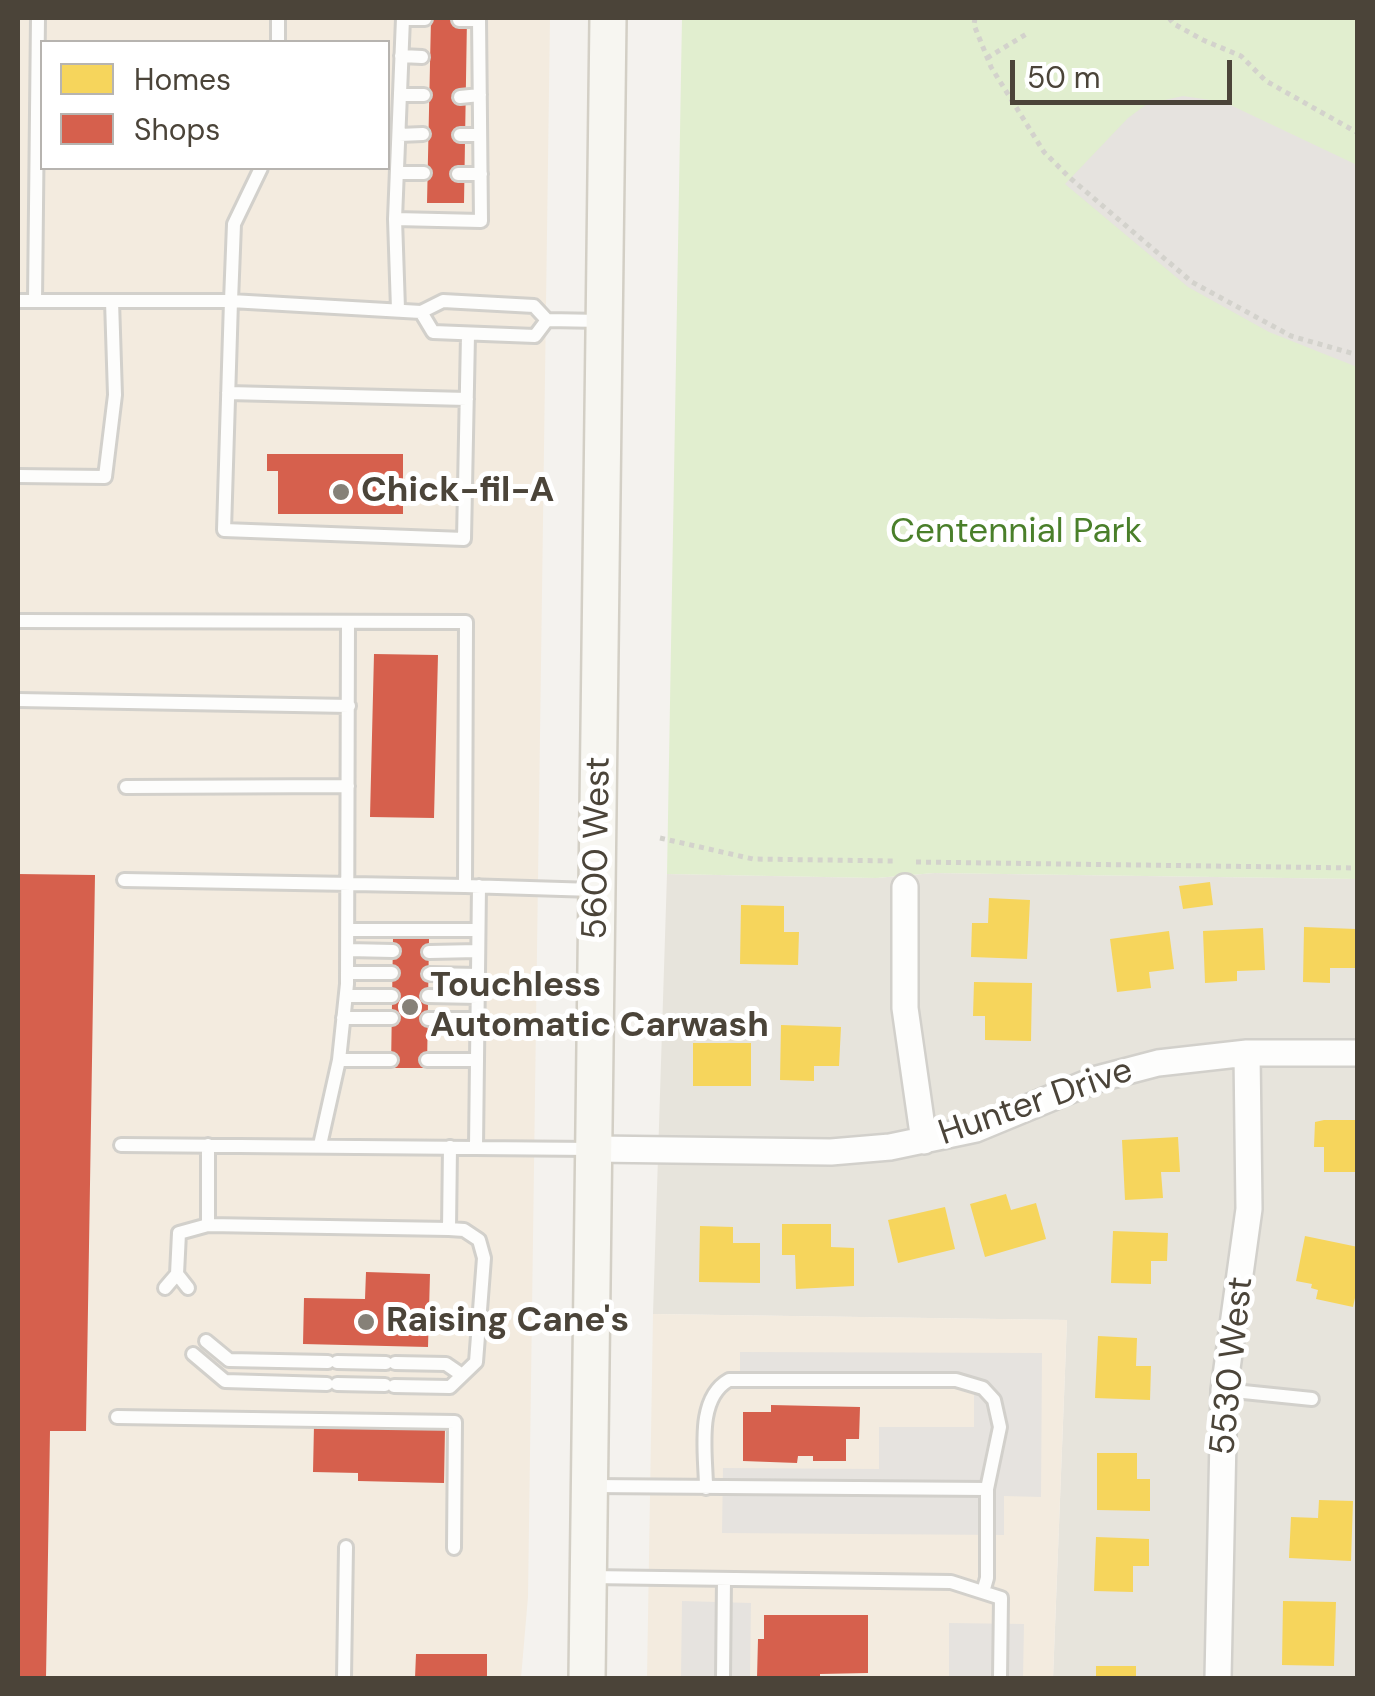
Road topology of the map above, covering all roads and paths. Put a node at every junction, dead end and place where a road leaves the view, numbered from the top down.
1 (38, 18) edge
2 (403, 18) edge
3 (608, 18) edge
4 (975, 18) edge
5 (1169, 18) edge
6 (424, 19) edge
7 (479, 19) edge
8 (459, 20) edge
9 (1028, 33) dead end
10 (401, 56) junction
11 (422, 57) dead end
12 (461, 58) dead end
13 (987, 58) junction
14 (479, 59) junction
15 (401, 94) junction
16 (424, 95) dead end
17 (460, 96) dead end
18 (480, 96) junction
19 (1358, 133) edge
20 (399, 134) junction
21 (422, 134) dead end
22 (460, 135) dead end
23 (480, 136) junction
24 (260, 170) edge
25 (398, 173) junction
26 (424, 173) dead end
27 (458, 174) dead end
28 (481, 174) junction
29 (396, 219) junction
30 (18, 301) edge
31 (35, 301) junction
32 (112, 301) junction
33 (231, 302) junction
34 (398, 309) junction
35 (421, 312) junction
36 (547, 320) junction
37 (604, 321) junction
38 (468, 335) junction
39 (1358, 355) edge
40 (228, 393) junction
41 (467, 399) junction
42 (18, 476) edge
43 (18, 621) edge
44 (348, 622) junction
45 (18, 700) edge
46 (349, 706) junction
47 (126, 786) dead end
48 (348, 786) junction
49 (660, 838) dead end
50 (915, 862) dead end
51 (1358, 868) edge
52 (902, 874) joint
53 (124, 880) dead end
54 (348, 884) junction
55 (472, 886) junction
56 (597, 890) junction
57 (349, 930) junction
58 (478, 930) junction
59 (348, 950) junction
60 (393, 951) dead end
61 (478, 951) junction
62 (429, 952) dead end
63 (348, 972) junction
64 (392, 973) dead end
65 (428, 974) dead end
66 (478, 975) junction
67 (346, 996) junction
68 (392, 996) dead end
69 (428, 996) dead end
70 (478, 997) junction
71 (344, 1018) junction
72 (392, 1018) dead end
73 (428, 1019) dead end
74 (477, 1019) junction
75 (1247, 1053) junction
76 (1358, 1053) edge
77 (338, 1060) junction
78 (391, 1060) dead end
79 (427, 1060) dead end
80 (477, 1060) junction
81 (924, 1141) junction
82 (120, 1145) dead end
83 (208, 1145) junction
84 (320, 1145) junction
85 (450, 1146) junction
86 (476, 1147) junction
87 (594, 1148) junction
88 (208, 1225) junction
89 (449, 1229) junction
90 (177, 1274) junction
91 (165, 1288) dead end
92 (188, 1288) dead end
93 (206, 1341) dead end
94 (193, 1354) dead end
95 (462, 1375) junction
96 (1224, 1390) junction
97 (1312, 1399) dead end
98 (116, 1417) dead end
99 (589, 1486) junction
100 (706, 1488) junction
101 (987, 1489) junction
102 (346, 1546) dead end
103 (454, 1548) dead end
104 (588, 1577) junction
105 (724, 1579) junction
106 (983, 1592) junction
107 (344, 1678) edge
108 (586, 1678) edge
109 (723, 1678) edge
110 (1000, 1678) edge
111 (1218, 1678) edge

1 - 31 lane
2 - 6 lane
2 - 10 lane
3 - 37 main road, 5600 West
4 - 13 path
5 - 19 path
7 - 8 lane
7 - 14 lane
9 - 13 path
10 - 11 lane
10 - 15 lane
12 - 14 lane
13 - 39 path
14 - 18 lane
15 - 16 lane
15 - 20 lane
17 - 18 lane
18 - 23 lane
20 - 21 lane
20 - 25 lane
22 - 23 lane
23 - 28 lane
24 - 33 lane
25 - 26 lane
25 - 29 lane
27 - 28 lane
28 - 29 lane
29 - 34 lane
30 - 31 lane
31 - 32 lane
32 - 33 lane
32 - 42 lane
33 - 34 lane
33 - 40 lane
34 - 35 lane
35 - 36 lane
35 - 38 lane
36 - 37 lane
36 - 38 lane
37 - 56 main road, 5600 West
38 - 41 lane
40 - 41 lane
40 - 41 lane
43 - 44 lane
44 - 46 lane
44 - 55 lane
45 - 46 lane
46 - 48 lane
47 - 48 lane
48 - 54 lane
49 - 52 path
50 - 51 path
52 - 81 street
53 - 54 lane
54 - 55 lane
54 - 57 lane
55 - 56 lane
55 - 58 lane
56 - 87 main road, 5600 West
57 - 58 lane
57 - 59 lane
58 - 61 lane
59 - 60 lane
59 - 63 lane
61 - 62 lane
61 - 66 lane
63 - 64 lane
63 - 67 lane
65 - 66 lane
66 - 70 lane
67 - 68 lane
67 - 71 lane
69 - 70 lane
70 - 74 lane
71 - 72 lane
71 - 77 lane
73 - 74 lane
74 - 80 lane
75 - 76 street, Hunter Drive
75 - 81 street, Hunter Drive
75 - 96 street, 5530 West
77 - 78 lane
77 - 84 lane
79 - 80 lane
80 - 86 lane
81 - 87 street, Hunter Drive
82 - 83 lane
83 - 84 lane
83 - 88 lane
84 - 85 lane
85 - 86 lane
85 - 89 lane
86 - 87 lane
87 - 99 main road, 5600 West
88 - 89 lane
88 - 90 lane
89 - 95 lane
90 - 91 lane
90 - 92 lane
93 - 95 lane
94 - 95 lane
96 - 97 lane
96 - 111 street, 5530 West
98 - 103 lane
99 - 100 lane
99 - 104 main road, 5600 West
100 - 101 lane
100 - 101 lane
101 - 106 lane
102 - 107 lane
104 - 105 lane
104 - 108 main road, 5600 West
105 - 106 lane
105 - 109 lane
106 - 110 lane

